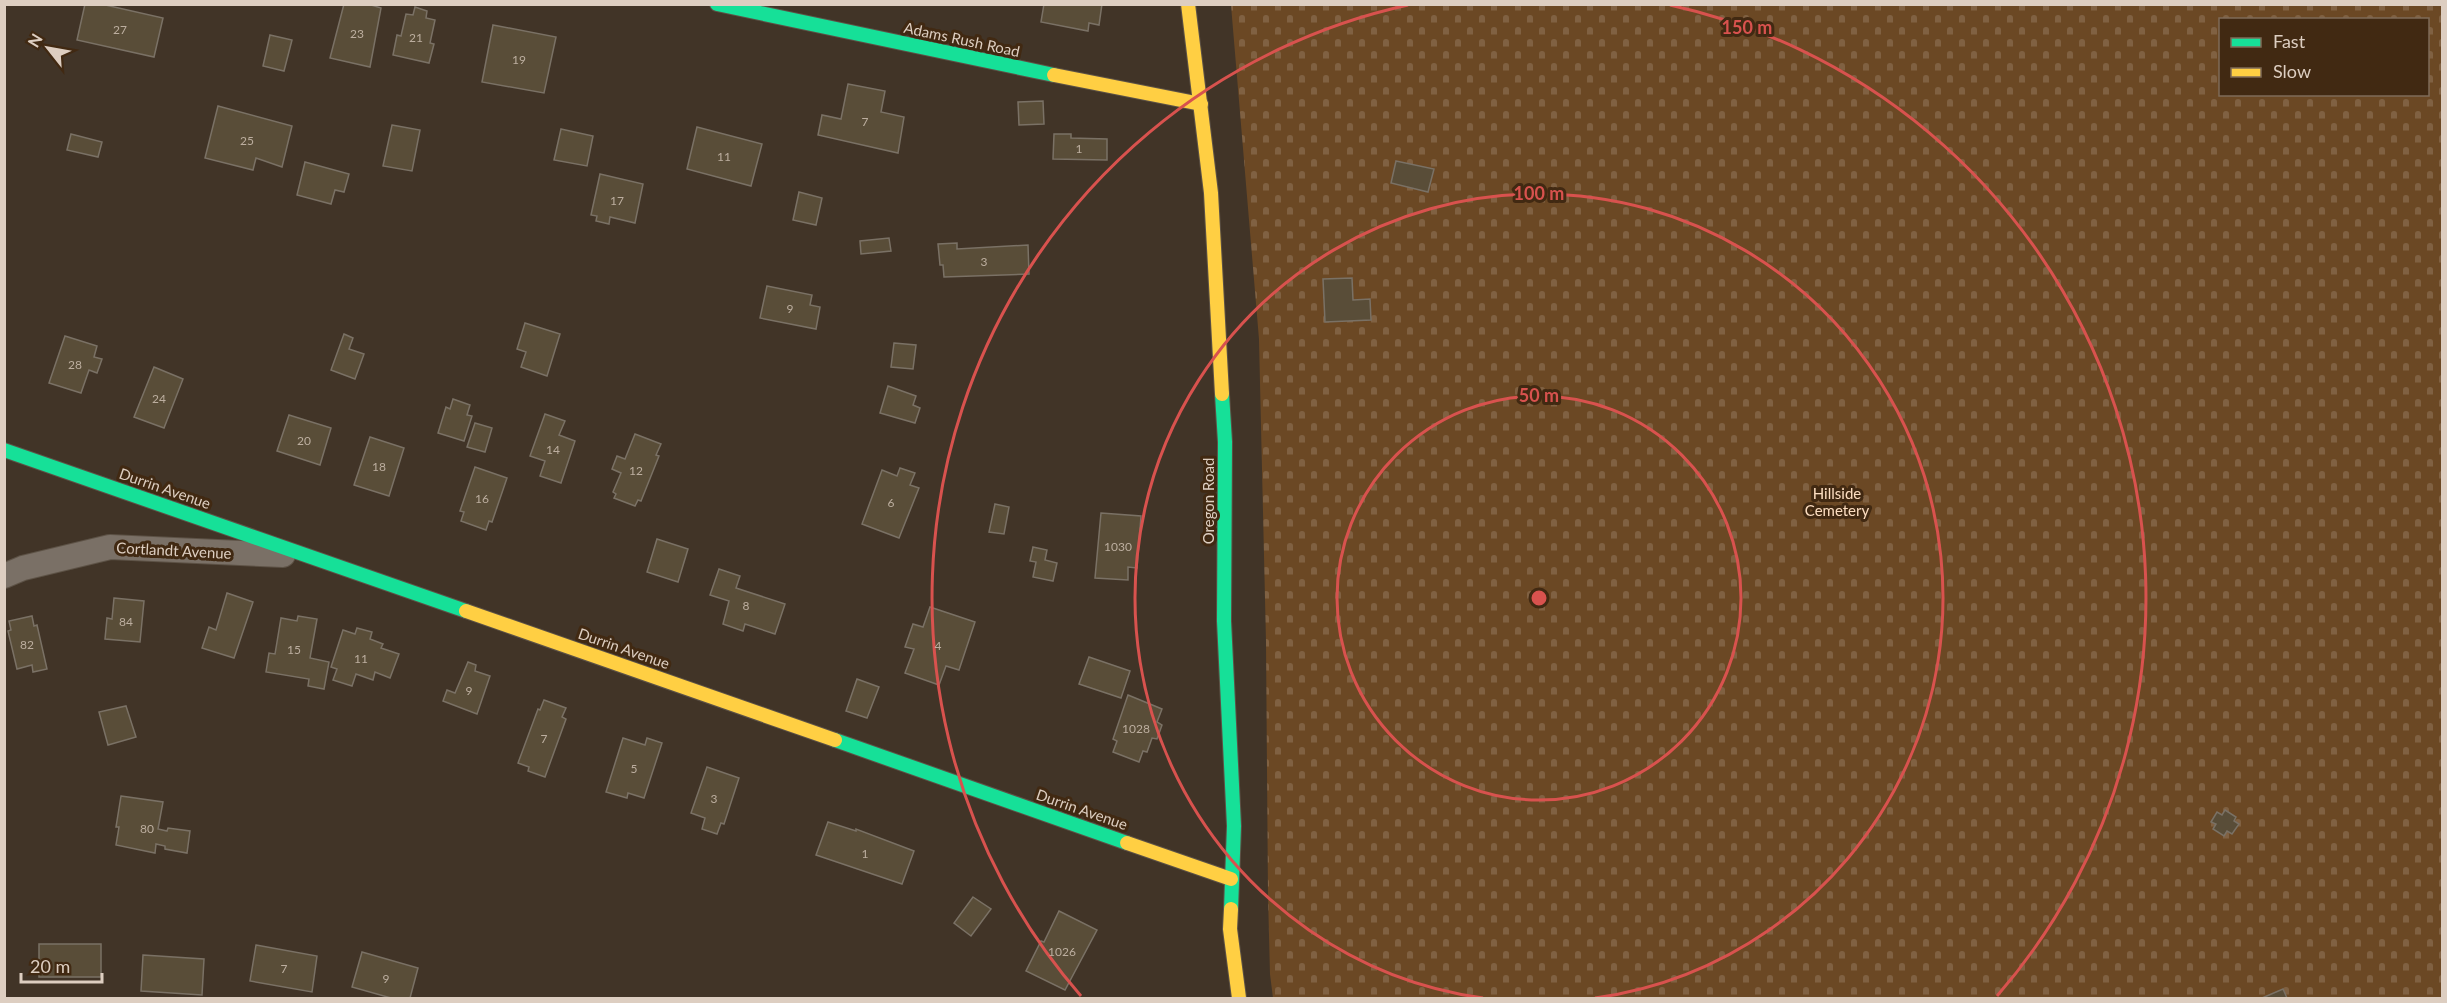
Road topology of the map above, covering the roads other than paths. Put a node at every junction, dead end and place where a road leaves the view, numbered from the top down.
1 (717, 4) edge
2 (1188, 4) edge
3 (1201, 104) junction
4 (4, 450) edge
5 (313, 557) junction
6 (4, 576) edge
7 (1232, 879) junction
8 (1239, 999) edge

1 - 3 street, Adams Rush Road
2 - 3 street, Oregon Road
3 - 7 street, Oregon Road
4 - 5 street, Durrin Avenue
5 - 6 street, Cortlandt Avenue
5 - 7 street, Durrin Avenue
7 - 8 street, Oregon Road

